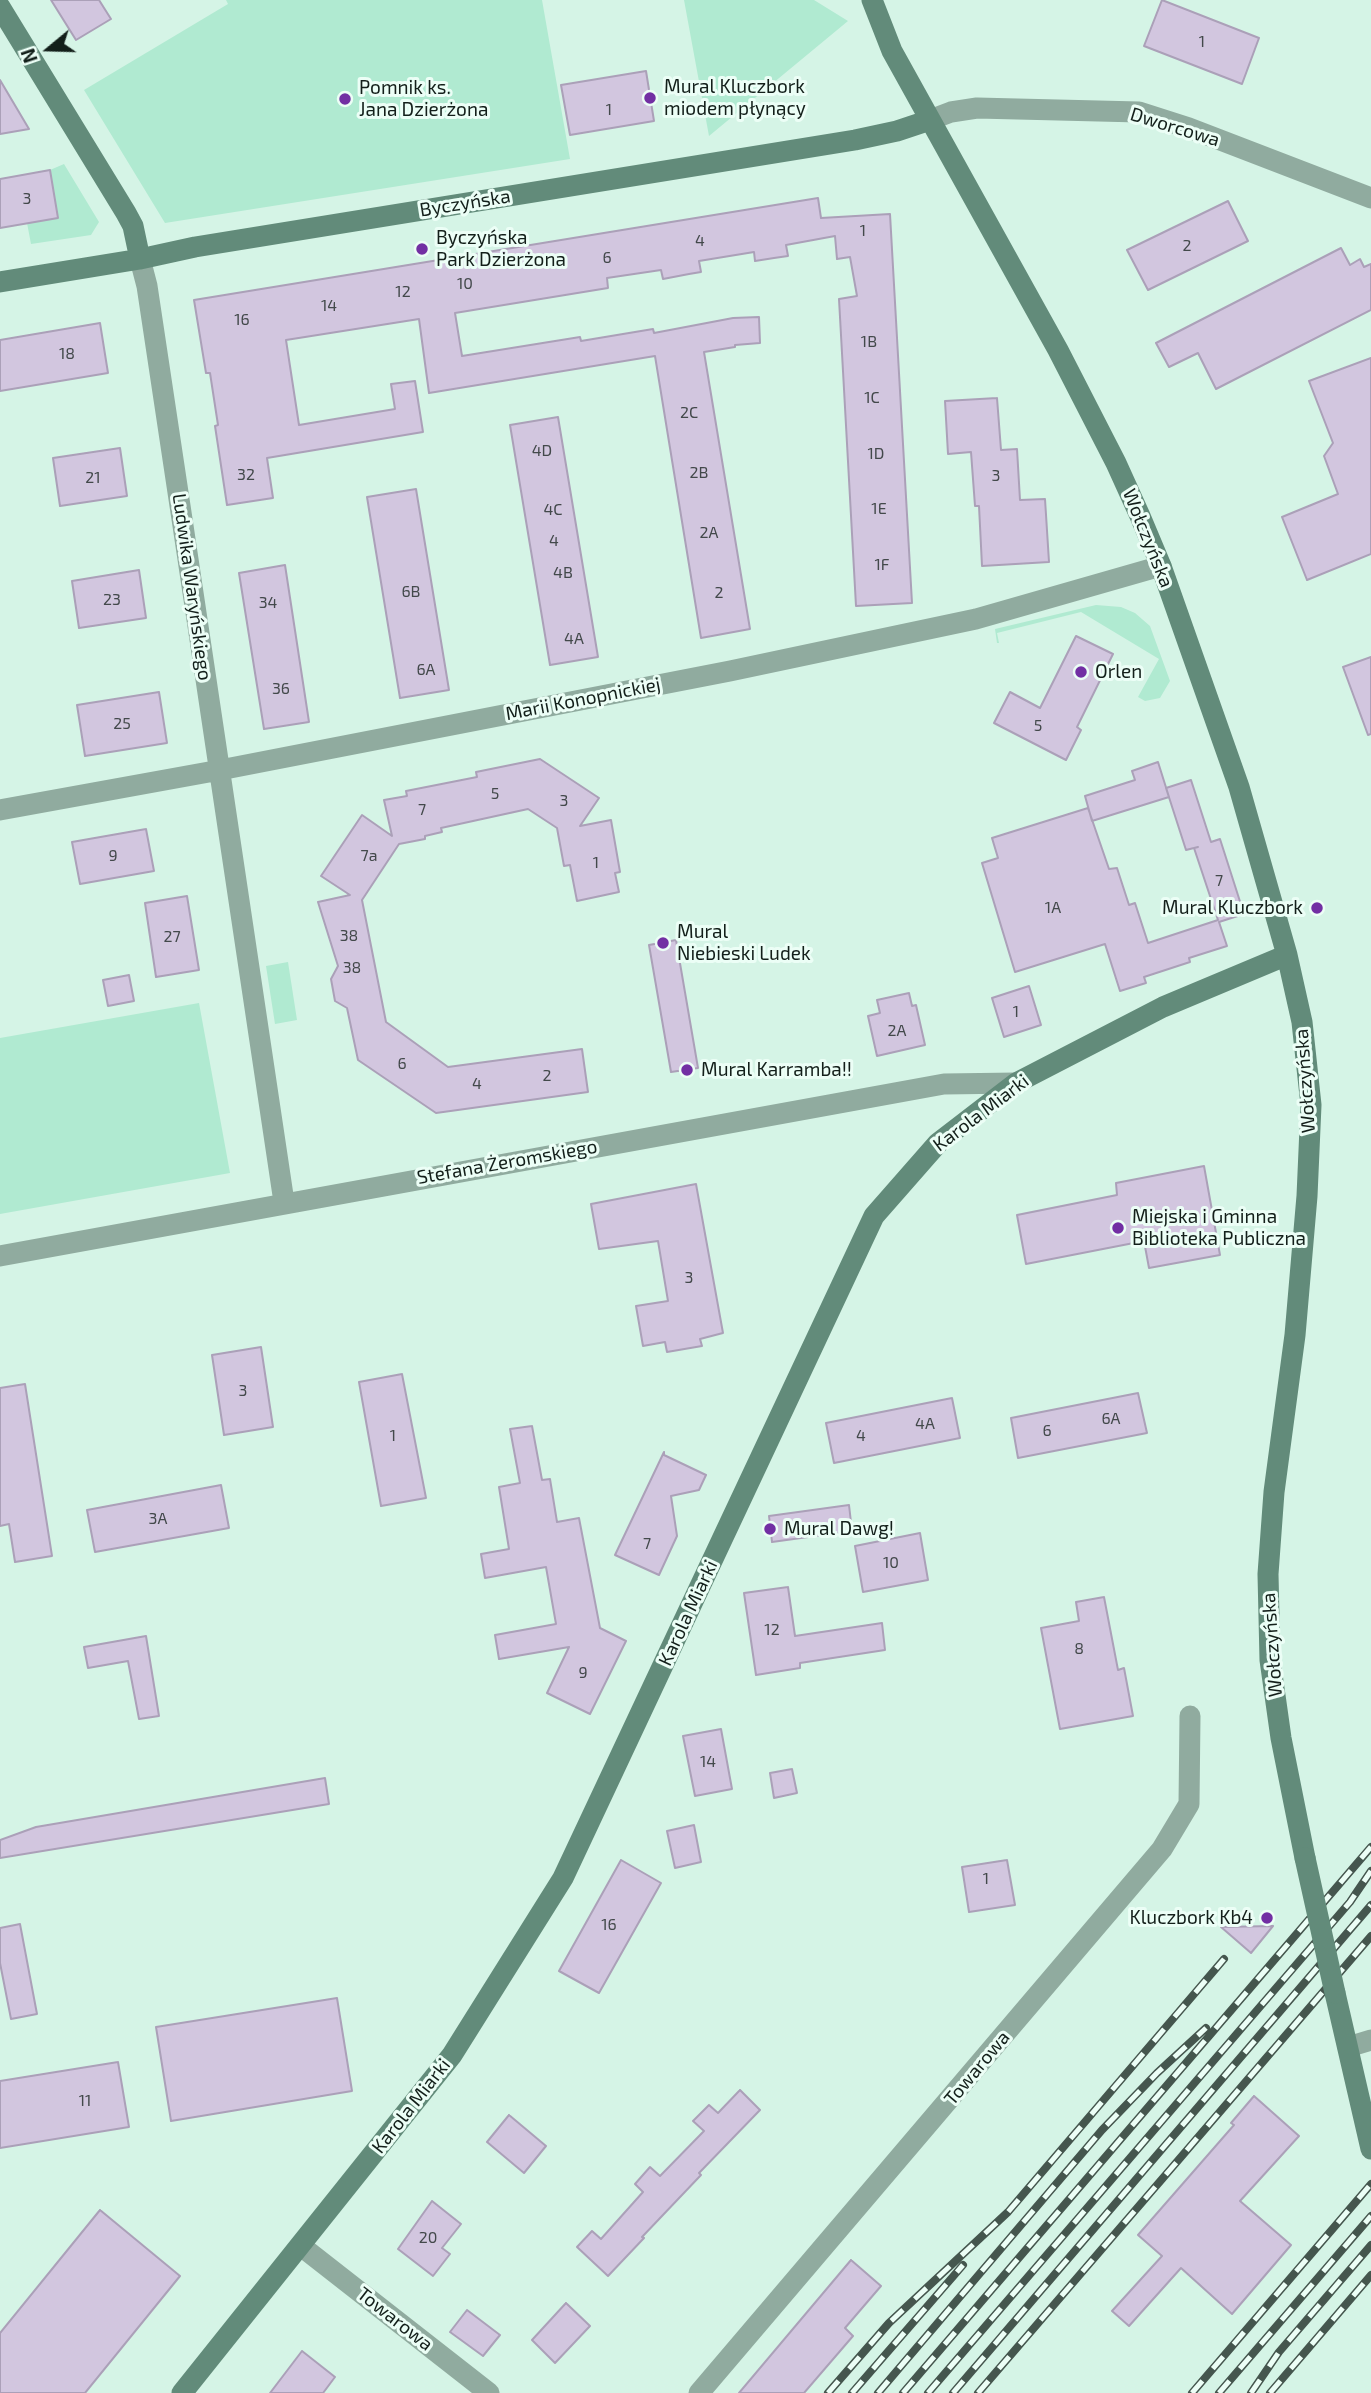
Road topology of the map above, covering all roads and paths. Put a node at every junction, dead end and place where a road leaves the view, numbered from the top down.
1 (872, 0) edge
2 (0, 7) edge
3 (930, 120) junction
4 (1371, 198) edge
5 (140, 259) junction
6 (0, 282) edge
7 (1161, 566) junction
8 (220, 770) junction
9 (0, 810) edge
10 (1287, 955) junction
11 (1016, 1083) junction
12 (284, 1202) junction
13 (0, 1256) edge
14 (1190, 1716) dead end
15 (1371, 2040) edge
16 (1348, 2047) junction
17 (1371, 2149) edge
18 (301, 2246) junction
19 (182, 2393) edge
20 (489, 2393) edge
21 (699, 2393) edge

1 - 3 street, Wołczyńska
2 - 5 street, Ludwika Waryńskiego
3 - 4 street, Dworcowa
3 - 5 street, Byczyńska
3 - 7 street, Wołczyńska
5 - 6 street, Byczyńska
5 - 8 street, Ludwika Waryńskiego
7 - 8 street, Marii Konopnickiej
7 - 10 street, Wołczyńska
8 - 9 street, Marii Konopnickiej
8 - 12 street, Ludwika Waryńskiego
10 - 11 street, Karola Miarki
10 - 16 street, Wołczyńska, bridge
11 - 12 street, Stefana Żeromskiego
11 - 18 street, Karola Miarki
12 - 13 street, Stefana Żeromskiego
14 - 21 street, Towarowa
15 - 16 street
16 - 17 street, Wołczyńska
18 - 19 street, Karola Miarki
18 - 20 street, Towarowa

